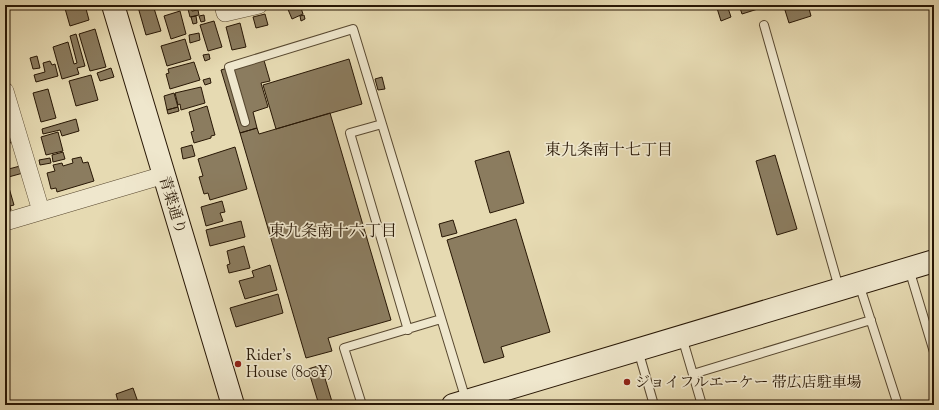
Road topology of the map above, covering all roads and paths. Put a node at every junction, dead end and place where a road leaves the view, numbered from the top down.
1 (113, 5) edge
2 (223, 5) edge
3 (259, 5) edge
4 (764, 25) dead end
5 (5, 91) edge
6 (245, 122) dead end
7 (382, 124) junction
8 (164, 175) junction
9 (41, 211) junction
10 (5, 222) edge
11 (934, 261) edge
12 (909, 268) junction
13 (849, 286) junction
14 (442, 320) junction
15 (871, 320) junction
16 (408, 330) junction
17 (682, 336) junction
18 (637, 349) junction
19 (934, 352) edge
20 (694, 374) junction
21 (460, 403) edge
22 (233, 405) edge
23 (362, 405) edge
24 (654, 405) edge
25 (702, 405) edge
26 (898, 405) edge

1 - 8 street, 青葉通り
2 - 3 street
4 - 13 lane
5 - 9 street
6 - 7 lane
7 - 14 lane
7 - 16 lane
8 - 9 street
8 - 22 street, 青葉通り
9 - 10 street
11 - 12 street
12 - 13 street
12 - 19 lane
13 - 15 lane
13 - 17 street
14 - 16 lane
14 - 21 lane
15 - 20 lane
15 - 26 lane
16 - 23 lane
17 - 18 street
17 - 20 lane
18 - 21 street
18 - 24 lane
20 - 25 lane

